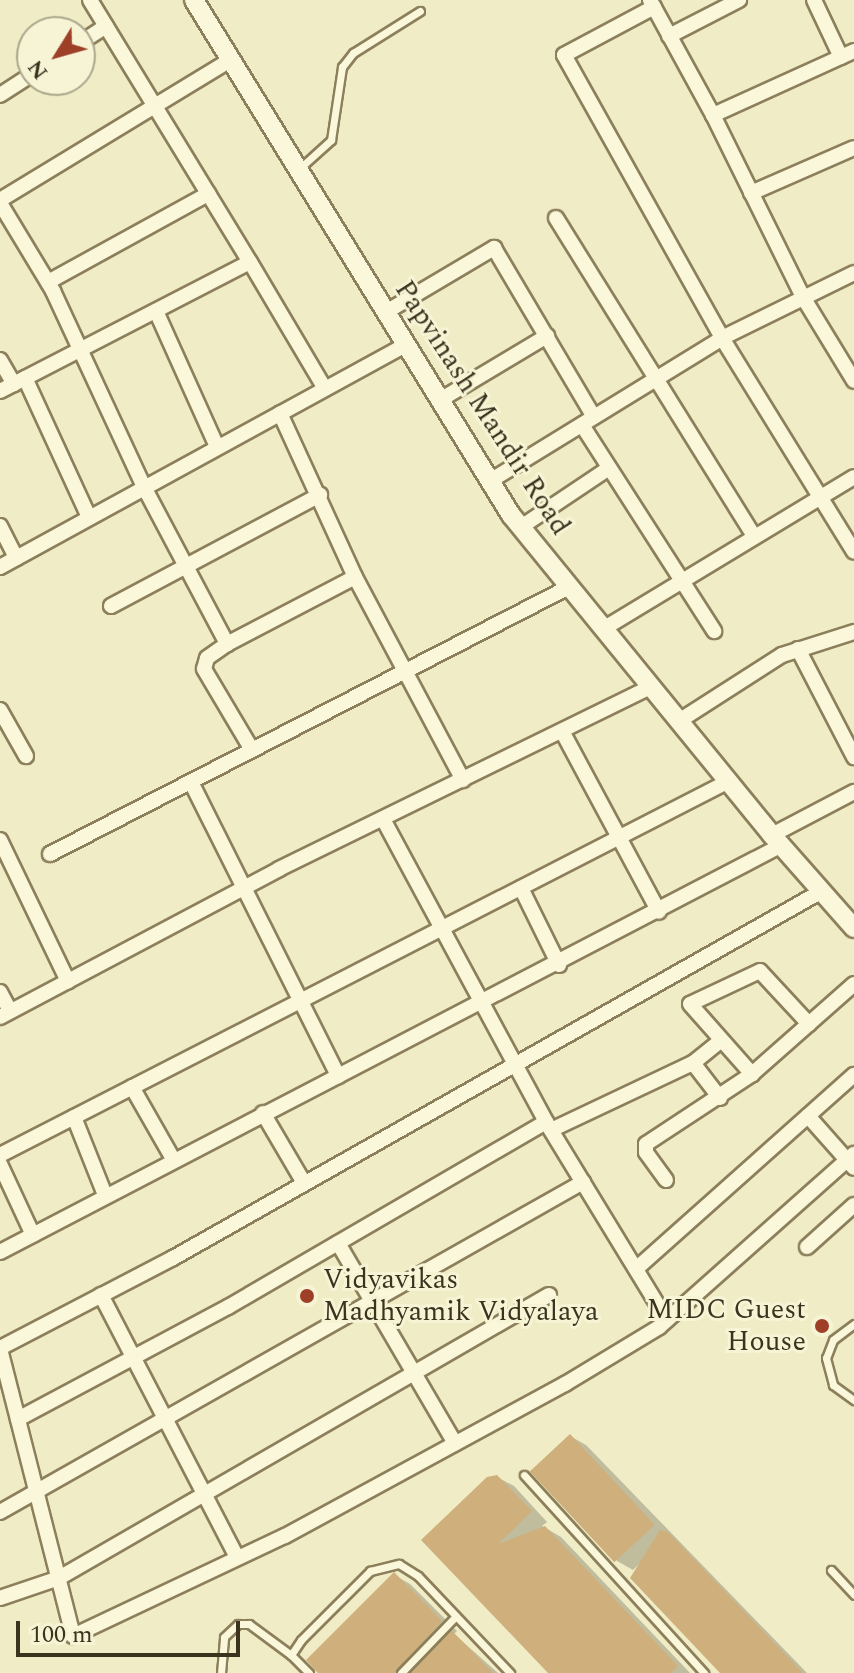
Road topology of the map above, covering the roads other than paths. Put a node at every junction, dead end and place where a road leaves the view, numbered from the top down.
1 (90, 0) edge
2 (194, 0) edge
3 (739, 0) edge
4 (814, 0) edge
5 (652, 3) edge
6 (420, 11) dead end
7 (106, 26) junction
8 (96, 33) edge
9 (669, 36) junction
10 (847, 54) edge
11 (230, 60) junction
12 (154, 106) junction
13 (713, 115) junction
14 (854, 148) edge
15 (298, 170) junction
16 (751, 193) junction
17 (208, 194) junction
18 (0, 201) edge
19 (556, 218) dead end
20 (250, 262) junction
21 (854, 273) edge
22 (48, 282) junction
23 (803, 297) junction
24 (156, 311) junction
25 (386, 312) junction
26 (547, 336) junction
27 (722, 338) junction
28 (406, 345) junction
29 (81, 350) junction
30 (0, 360) edge
31 (852, 374) edge
32 (656, 379) junction
33 (13, 384) edge
34 (325, 389) junction
35 (440, 400) junction
36 (280, 413) junction
37 (588, 421) junction
38 (217, 447) junction
39 (609, 468) junction
40 (854, 477) edge
41 (490, 481) junction
42 (144, 487) junction
43 (320, 495) junction
44 (822, 495) junction
45 (89, 517) junction
46 (0, 526) edge
47 (521, 527) junction
48 (753, 535) junction
49 (854, 552) edge
50 (16, 558) junction
51 (188, 565) junction
52 (0, 567) edge
53 (355, 577) junction
54 (679, 581) junction
55 (567, 588) junction
56 (111, 606) dead end
57 (603, 629) junction
58 (714, 631) dead end
59 (854, 632) edge
60 (227, 644) junction
61 (798, 649) junction
62 (405, 672) junction
63 (651, 687) junction
64 (0, 710) edge
65 (679, 721) junction
66 (562, 731) junction
67 (252, 750) junction
68 (26, 756) dead end
69 (854, 757) edge
70 (463, 780) junction
71 (729, 781) junction
72 (191, 782) junction
73 (854, 792) edge
74 (383, 819) junction
75 (0, 840) edge
76 (619, 840) junction
77 (776, 840) junction
78 (50, 854) dead end
79 (244, 887) junction
80 (521, 888) junction
81 (822, 891) junction
82 (659, 912) junction
83 (853, 926) edge
84 (439, 929) junction
85 (559, 965) junction
86 (68, 981) junction
87 (854, 984) edge
88 (0, 992) edge
89 (300, 999) junction
90 (480, 1004) junction
91 (5, 1014) edge
92 (809, 1024) junction
93 (721, 1040) junction
94 (693, 1063) junction
95 (514, 1064) junction
96 (752, 1074) junction
97 (854, 1075) edge
98 (338, 1076) junction
99 (132, 1087) junction
100 (720, 1098) junction
101 (263, 1113) junction
102 (808, 1116) junction
103 (74, 1117) junction
104 (549, 1126) junction
105 (0, 1155) edge
106 (173, 1159) junction
107 (851, 1161) edge
108 (0, 1164) edge
109 (666, 1180) dead end
110 (583, 1182) junction
111 (304, 1183) junction
112 (105, 1195) junction
113 (854, 1205) edge
114 (33, 1235) junction
115 (338, 1243) junction
116 (807, 1247) dead end
117 (0, 1252) edge
118 (636, 1269) junction
119 (101, 1295) junction
120 (549, 1295) dead end
121 (373, 1303) junction
122 (667, 1320) junction
123 (854, 1324) edge
124 (0, 1348) edge
125 (133, 1357) junction
126 (414, 1375) junction
127 (854, 1400) edge
128 (18, 1419) junction
129 (167, 1421) junction
130 (455, 1443) junction
131 (524, 1475) dead end
132 (37, 1493) junction
133 (205, 1494) junction
134 (0, 1512) edge
135 (236, 1555) junction
136 (831, 1570) dead end
137 (59, 1578) junction
138 (854, 1595) edge
139 (0, 1598) edge
140 (456, 1616) junction
141 (291, 1655) junction
142 (221, 1673) edge
143 (309, 1673) edge
144 (401, 1673) edge
145 (510, 1673) edge
146 (704, 1673) edge

1 - 7 street
2 - 11 street, Papvinash Mandir Road
3 - 9 street
4 - 10 street
5 - 9 street
5 - 27 street
6 - 15 lane
7 - 8 street
7 - 12 street
9 - 13 street
10 - 13 street
11 - 12 street
11 - 15 street, Papvinash Mandir Road
12 - 17 street
12 - 18 street
13 - 16 street
14 - 16 street
15 - 25 street, Papvinash Mandir Road
16 - 23 street
17 - 20 street
17 - 22 street
18 - 22 street
19 - 32 street
20 - 24 street
20 - 34 street
21 - 23 street
22 - 29 street
23 - 27 street
23 - 31 street
24 - 29 street
24 - 38 street
25 - 26 street
25 - 28 street, Papvinash Mandir Road
26 - 35 street
26 - 37 street
27 - 32 street
27 - 44 street
28 - 34 street
28 - 35 street, Papvinash Mandir Road
29 - 33 street
29 - 42 street
30 - 33 street
32 - 37 street
32 - 48 street
33 - 45 street
34 - 36 street
35 - 41 street, Papvinash Mandir Road
36 - 38 street
36 - 43 street
37 - 39 street
37 - 41 street
38 - 42 street
39 - 47 street
39 - 54 street
40 - 44 street
41 - 47 street, Papvinash Mandir Road
42 - 45 street
42 - 51 street
43 - 51 street
43 - 53 street
44 - 48 street
44 - 49 street
45 - 50 street
46 - 50 street
47 - 55 street, Papvinash Mandir Road
48 - 54 street
50 - 52 street
51 - 56 street
51 - 60 street
53 - 60 street
53 - 62 street
54 - 57 street
54 - 58 street
55 - 57 street, Papvinash Mandir Road
55 - 62 street
57 - 63 street, Papvinash Mandir Road
59 - 61 street
60 - 67 street
61 - 65 street
61 - 69 street
62 - 67 street
62 - 70 street
63 - 65 street, Papvinash Mandir Road
63 - 66 street
64 - 68 street
65 - 71 street, Papvinash Mandir Road
66 - 70 street
66 - 76 street
67 - 72 street
70 - 74 street
71 - 76 street
71 - 77 street, Papvinash Mandir Road
72 - 78 street
72 - 79 street
73 - 77 street
74 - 79 street
74 - 84 street
75 - 86 street
76 - 80 street
76 - 82 street
77 - 81 street, Papvinash Mandir Road
77 - 82 street
79 - 86 street
79 - 89 street
80 - 84 street
80 - 85 street
81 - 83 street, Papvinash Mandir Road
81 - 95 street
82 - 85 street
84 - 89 street
84 - 90 street
85 - 90 street
86 - 91 street
87 - 92 street
88 - 91 street
89 - 98 street
89 - 99 street
90 - 95 street
90 - 98 street
92 - 93 street
92 - 96 street
93 - 94 street
93 - 96 street
94 - 100 street
94 - 104 street
95 - 104 street
95 - 111 street
96 - 100 street
97 - 102 street
98 - 101 street
99 - 103 street
99 - 106 street
100 - 109 street
101 - 106 street
101 - 111 street
102 - 107 street
102 - 118 street
103 - 105 street
103 - 112 street
104 - 110 street
104 - 115 street
106 - 112 street
107 - 122 street
108 - 114 street
110 - 118 street
110 - 121 street
111 - 119 street
112 - 114 street
113 - 116 street
114 - 117 street
115 - 121 street
115 - 125 street
118 - 122 street
119 - 124 street
119 - 125 street
120 - 126 street
121 - 126 street
121 - 129 street
122 - 130 street
123 - 127 lane
124 - 128 street
125 - 128 street
125 - 129 street
126 - 130 street
126 - 133 street
128 - 132 street
129 - 132 street
129 - 133 street
130 - 135 street
131 - 146 lane
132 - 134 street
132 - 137 street
133 - 135 street
133 - 137 street
135 - 137 street
136 - 138 lane
137 - 139 street
140 - 141 lane
140 - 144 lane
140 - 145 lane
141 - 142 lane
141 - 143 lane

